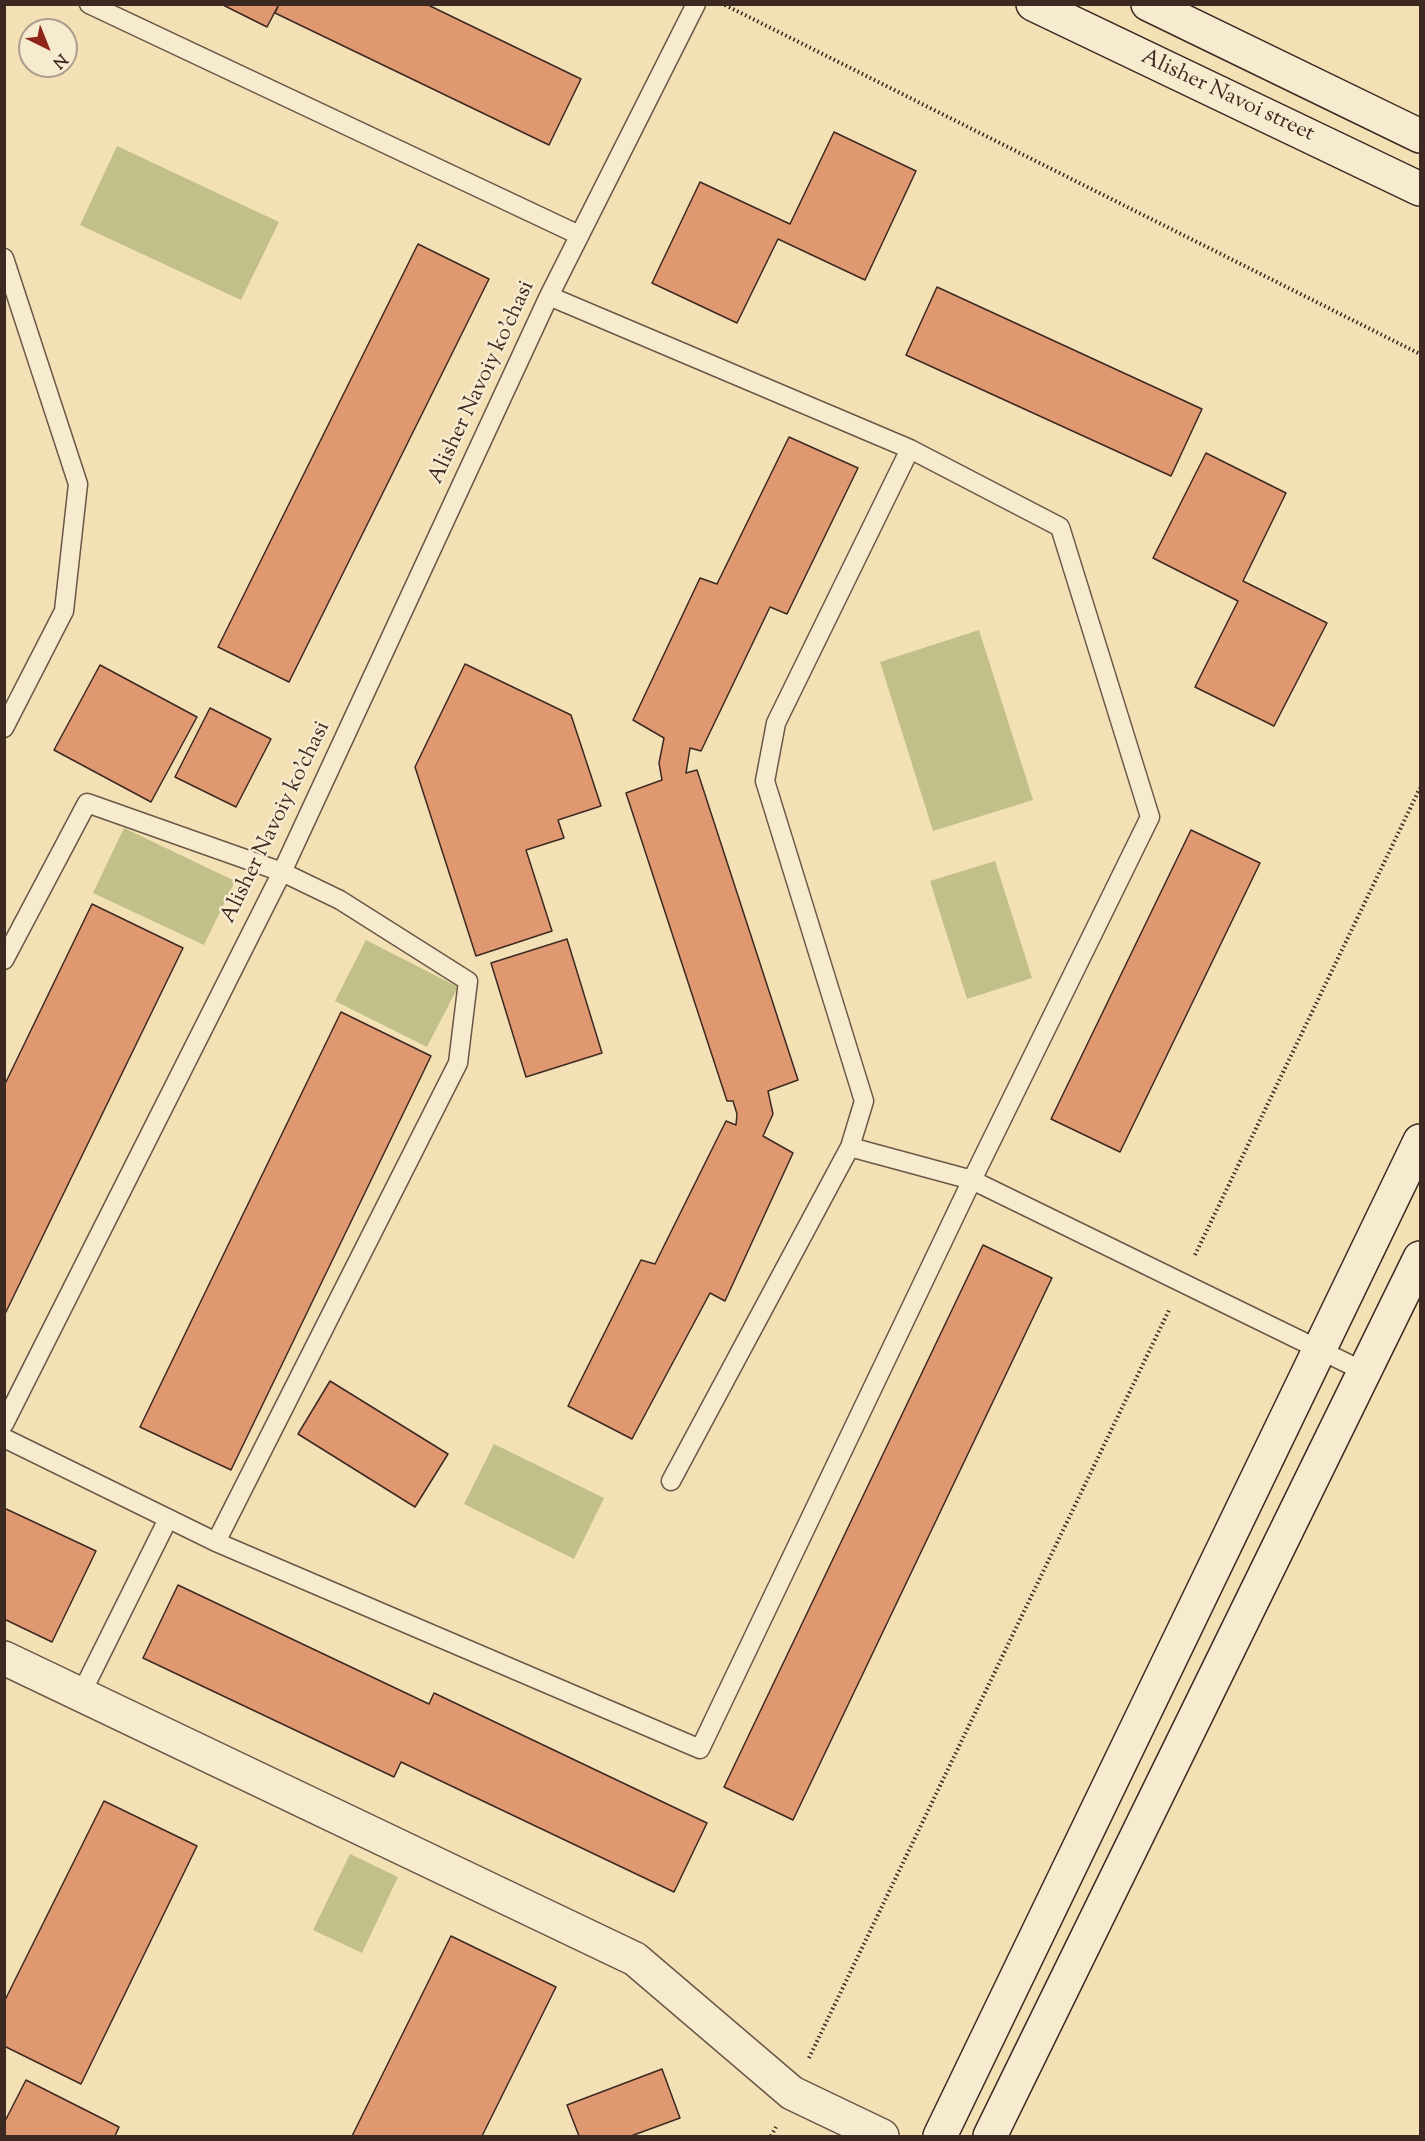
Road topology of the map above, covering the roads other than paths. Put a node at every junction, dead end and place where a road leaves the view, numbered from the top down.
1 (89, 4) edge
2 (696, 4) edge
3 (1033, 4) edge
4 (1148, 4) edge
5 (1420, 136) edge
6 (1420, 189) edge
7 (579, 235) junction
8 (4, 258) edge
9 (549, 296) junction
10 (910, 448) junction
11 (4, 728) edge
12 (282, 872) junction
13 (4, 960) edge
14 (1420, 1141) edge
15 (850, 1147) junction
16 (972, 1180) junction
17 (1420, 1258) edge
18 (1319, 1349) junction
19 (1365, 1372) junction
20 (4, 1424) edge
21 (4, 1438) edge
22 (671, 1480) dead end
23 (168, 1519) junction
24 (216, 1542) junction
25 (4, 1658) edge
26 (81, 1694) junction
27 (882, 2136) edge
28 (940, 2136) edge
29 (990, 2136) edge

1 - 7 lane
2 - 7 lane, Alisher Navoiy ko'chasi
3 - 6 main road, Alisher Navoi street
4 - 5 main road
7 - 9 lane, Alisher Navoiy ko'chasi
8 - 11 lane
9 - 10 lane
9 - 12 lane, Alisher Navoiy ko'chasi
10 - 15 lane
10 - 16 lane
12 - 13 lane
12 - 20 lane, Alisher Navoiy ko'chasi
12 - 24 lane
14 - 18 main road
15 - 16 lane
15 - 22 lane
16 - 18 lane
16 - 24 lane
17 - 19 main road
18 - 19 lane
18 - 28 main road
19 - 29 main road
21 - 23 lane
23 - 24 lane
23 - 26 lane
25 - 26 main road
26 - 27 main road

